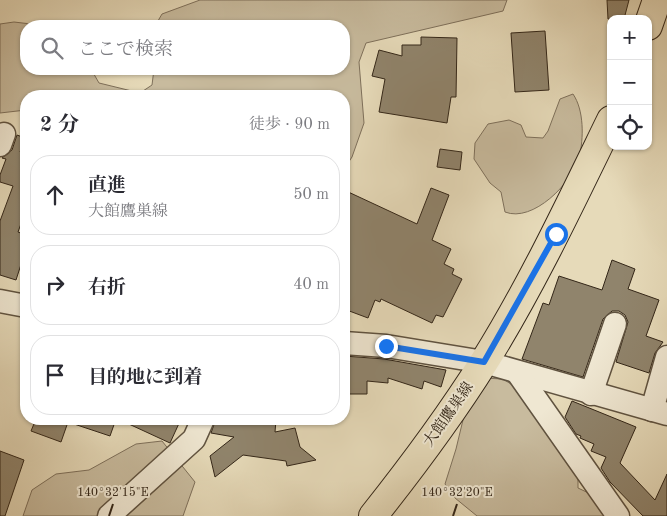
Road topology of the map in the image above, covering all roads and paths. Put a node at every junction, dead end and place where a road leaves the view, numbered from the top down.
1 (657, 0) edge
2 (652, 15) edge
3 (607, 128) edge
4 (0, 301) edge
5 (20, 305) edge
6 (615, 324) dead end
7 (350, 343) edge
8 (667, 358) edge
9 (484, 362) junction
10 (517, 372) junction
11 (592, 394) junction
12 (659, 412) edge
13 (200, 425) edge
14 (109, 516) edge
15 (372, 516) edge
16 (618, 516) edge

1 - 2 main road
3 - 9 main road, 大館鷹巣線
4 - 5 street
6 - 11 street
7 - 9 street
8 - 12 street
9 - 10 street
9 - 15 main road, 大館鷹巣線
10 - 11 street
10 - 16 street
11 - 12 street
13 - 14 street

